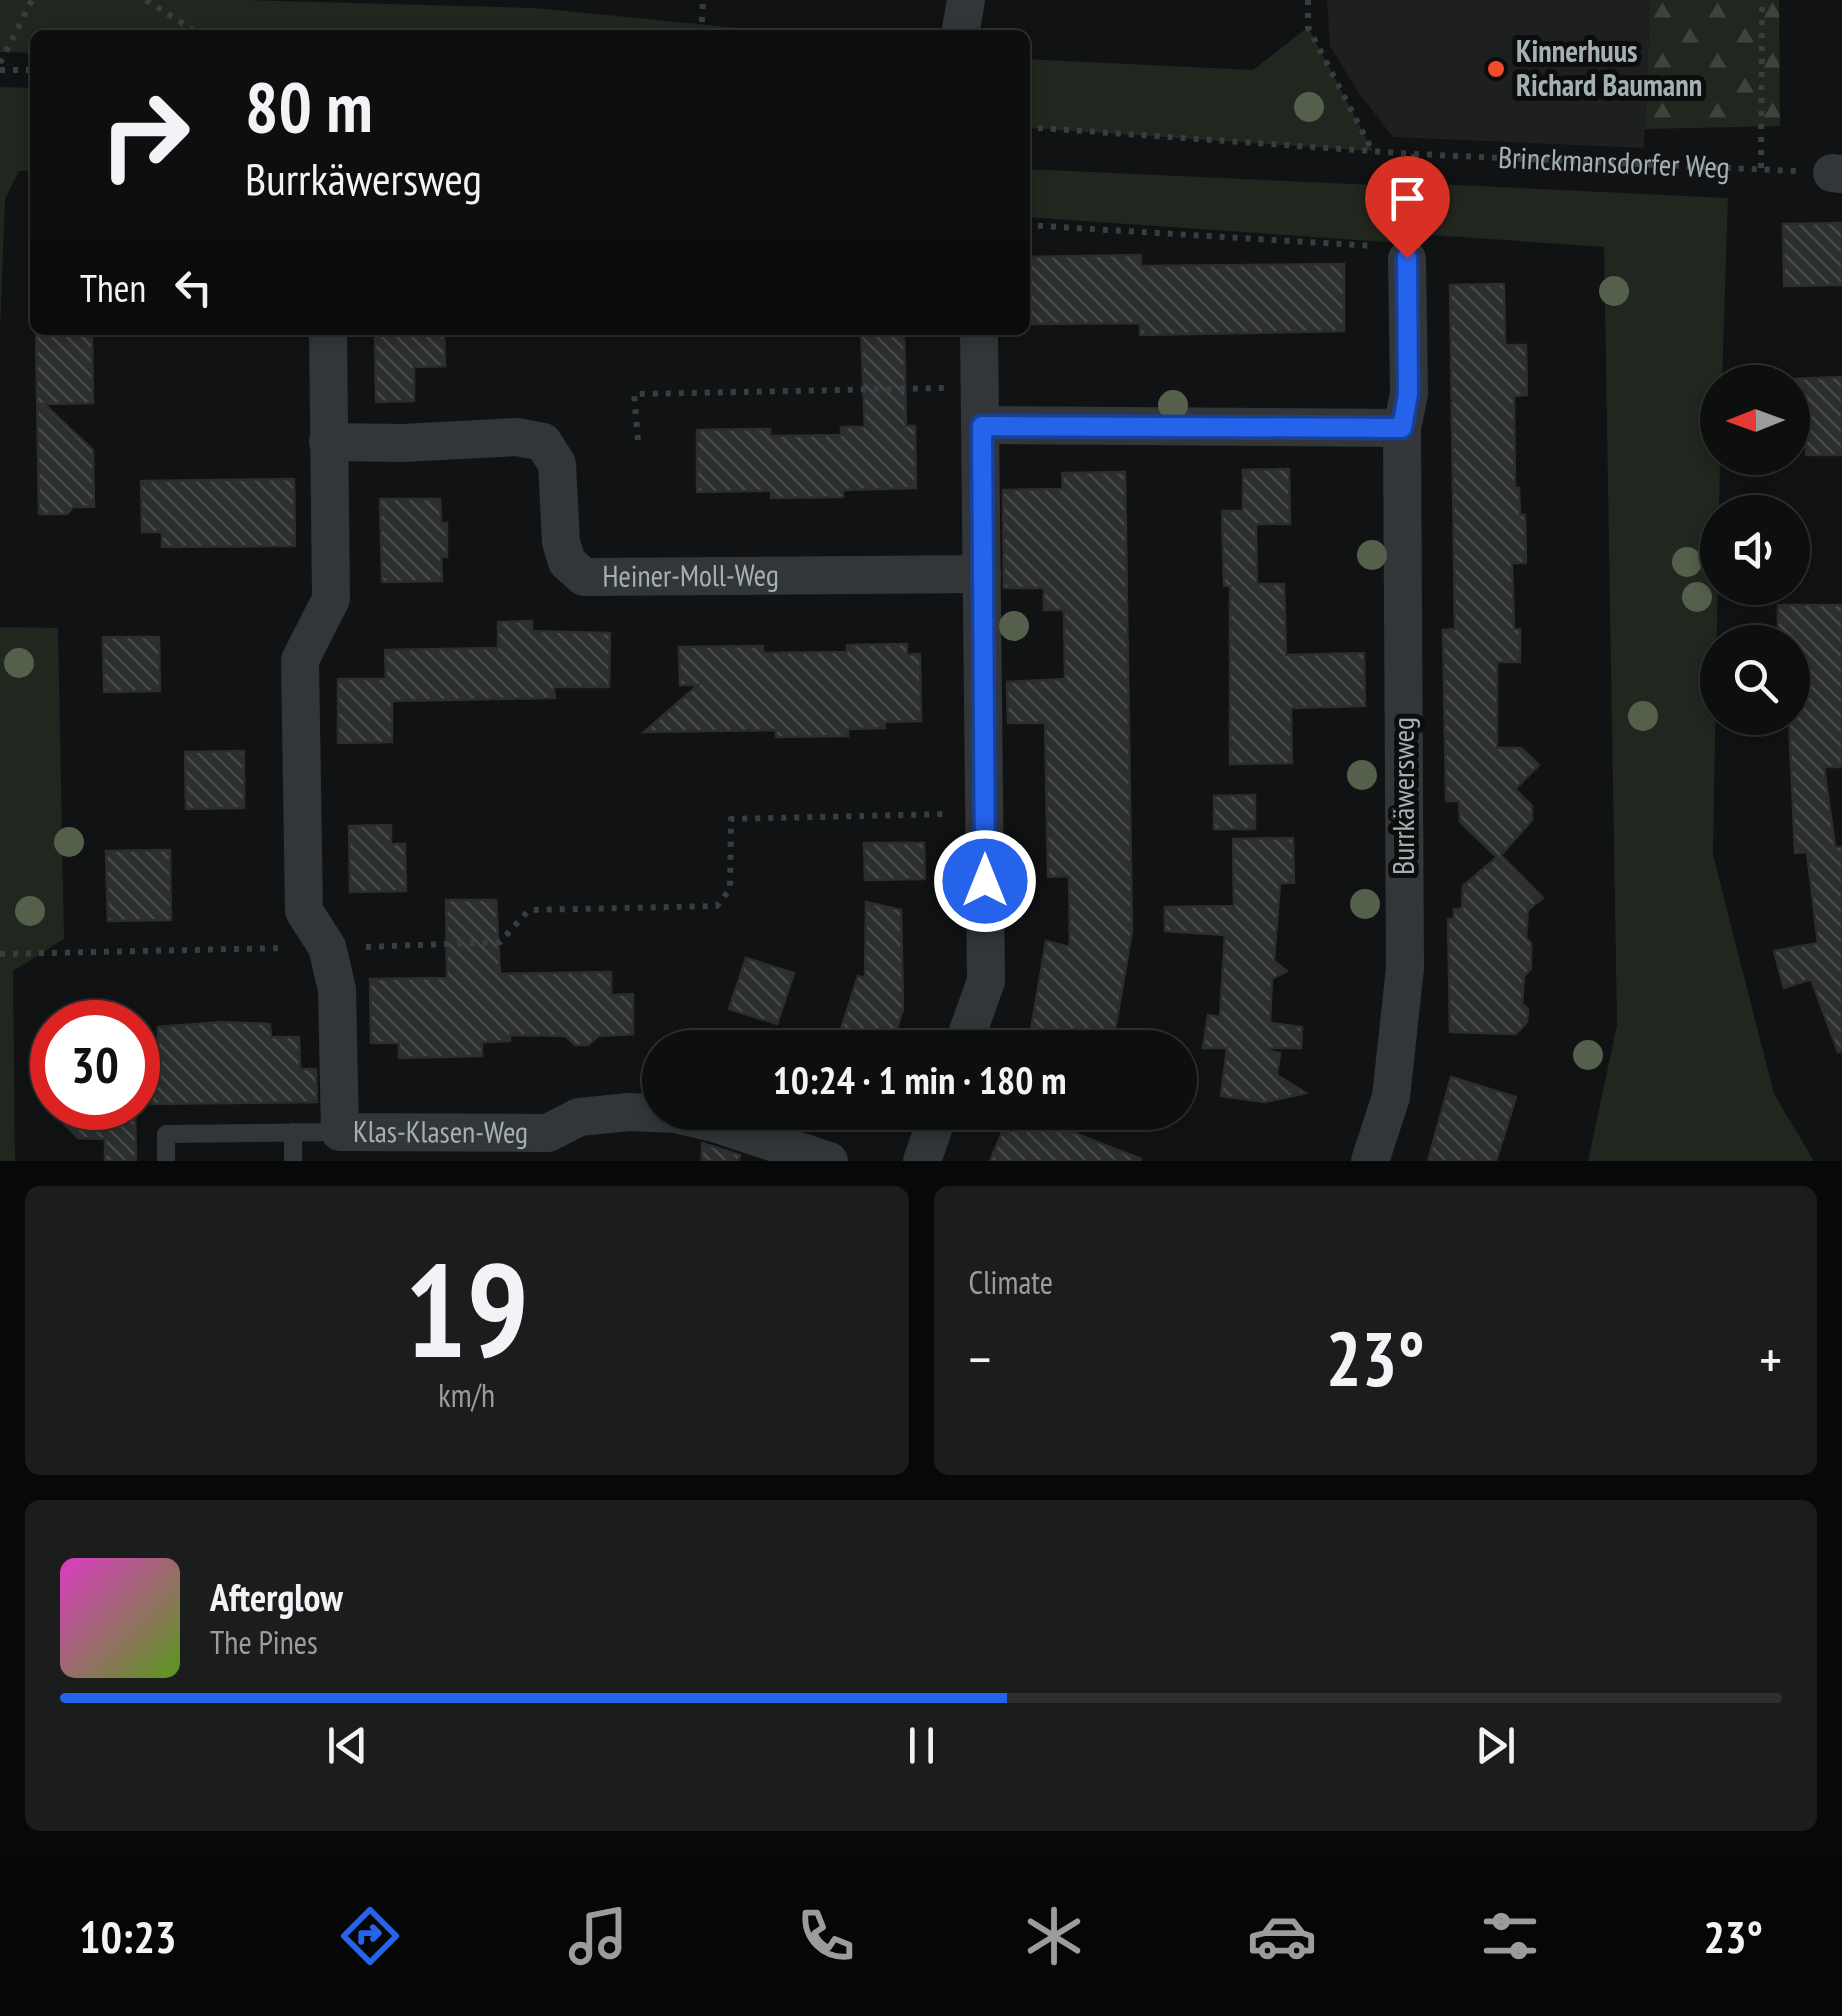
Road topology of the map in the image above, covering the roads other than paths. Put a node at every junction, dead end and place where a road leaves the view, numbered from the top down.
1 (966, 0) edge
2 (961, 30) edge
3 (1407, 253) road end
4 (328, 335) edge
5 (979, 335) edge
6 (982, 426) junction
7 (1402, 428) junction
8 (328, 442) junction
9 (982, 574) junction
10 (968, 1030) edge
11 (933, 1130) edge
12 (293, 1132) junction
13 (340, 1132) junction
14 (548, 1147) edge
15 (166, 1161) edge
16 (293, 1161) edge
17 (828, 1161) edge
18 (922, 1161) edge
19 (1370, 1161) edge

1 - 2 street
3 - 7 street, Burrkäwersweg
4 - 8 street
5 - 6 street
6 - 7 street
6 - 9 street
7 - 19 street, Burrkäwersweg
8 - 9 street, Heiner-Moll-Weg
8 - 13 street, Klas-Klasen-Weg
9 - 10 street
11 - 18 street
12 - 13 lane
12 - 15 lane
12 - 16 lane
13 - 14 street, Klas-Klasen-Weg
14 - 17 street, Klas-Klasen-Weg

